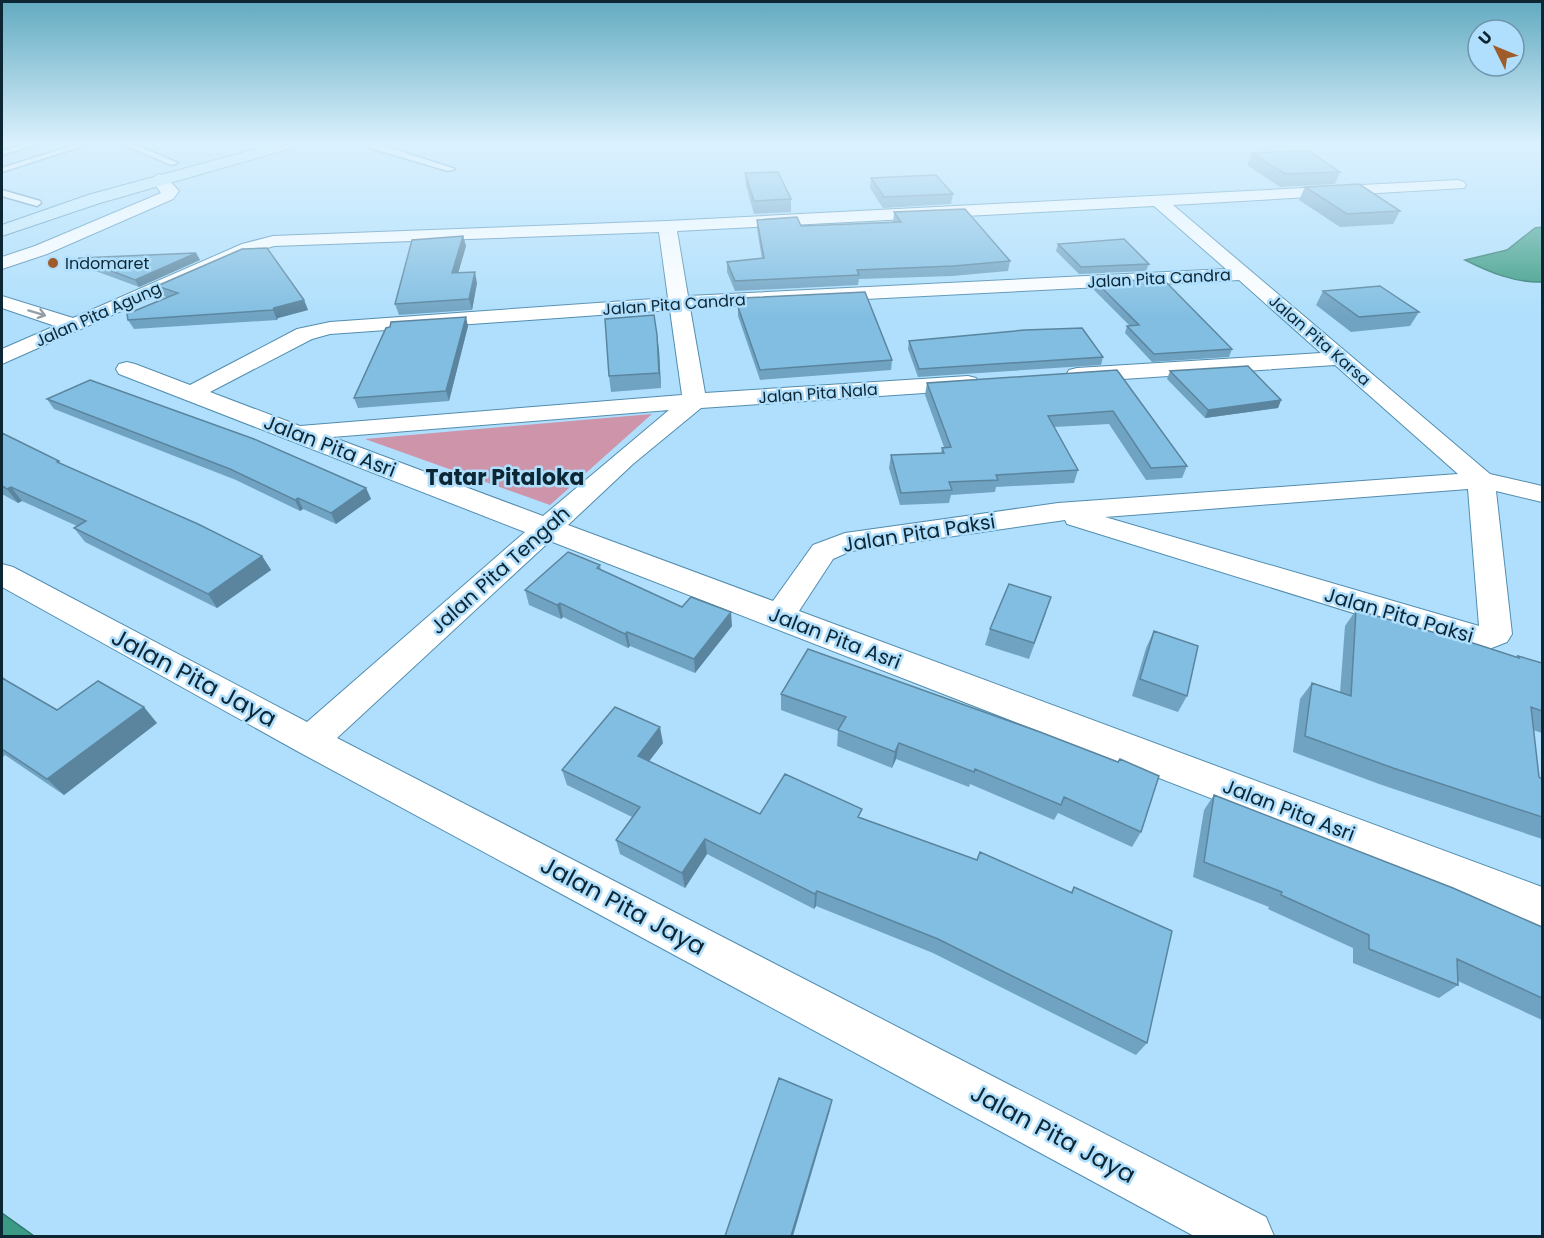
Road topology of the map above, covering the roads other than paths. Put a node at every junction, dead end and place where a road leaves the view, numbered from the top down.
1 (32, 202) edge
2 (41, 202) edge
3 (90, 202) edge
4 (154, 202) edge
5 (1144, 202) edge
6 (1160, 202) edge
7 (37, 203) junction
8 (2, 215) edge
9 (667, 226) junction
10 (2, 231) edge
11 (2, 263) edge
12 (1243, 274) junction
13 (2, 302) edge
14 (679, 303) junction
15 (74, 325) junction
16 (2, 339) edge
17 (24, 346) junction
18 (2, 357) edge
19 (1340, 358) junction
20 (128, 369) dead end
21 (1053, 377) edge
22 (994, 381) edge
23 (191, 393) junction
24 (695, 401) junction
25 (296, 433) junction
26 (1481, 480) junction
27 (1542, 495) edge
28 (1058, 512) junction
29 (547, 528) junction
30 (2, 574) edge
31 (779, 616) junction
32 (310, 741) junction
33 (1542, 907) edge
34 (1247, 1236) edge

1 - 7 lane
2 - 7 main road
3 - 10 main road
4 - 11 street
5 - 9 street
6 - 12 street, Jalan Pita Karsa
7 - 8 main road
9 - 14 street
9 - 15 street, Jalan Pita Agung
12 - 14 street, Jalan Pita Candra
12 - 19 street, Jalan Pita Karsa
13 -> 15 street
14 - 23 street, Jalan Pita Candra
14 - 24 street
15 - 17 street, Jalan Pita Agung
16 - 17 street
17 - 18 street, Jalan Pita Agung
19 - 21 street
19 - 26 street, Jalan Pita Karsa
20 - 23 street, Jalan Pita Asri
22 - 24 street, Jalan Pita Nala
23 - 25 street, Jalan Pita Asri
24 - 25 street, Jalan Pita Nala
24 - 29 street, Jalan Pita Tengah
25 - 29 street, Jalan Pita Asri
26 - 27 street
26 - 28 street, Jalan Pita Paksi
26 - 28 street, Jalan Pita Paksi
28 - 31 street, Jalan Pita Paksi
29 - 31 street, Jalan Pita Asri
29 - 32 street, Jalan Pita Tengah
30 - 32 street, Jalan Pita Jaya
31 - 33 street, Jalan Pita Asri
32 - 34 street, Jalan Pita Jaya

